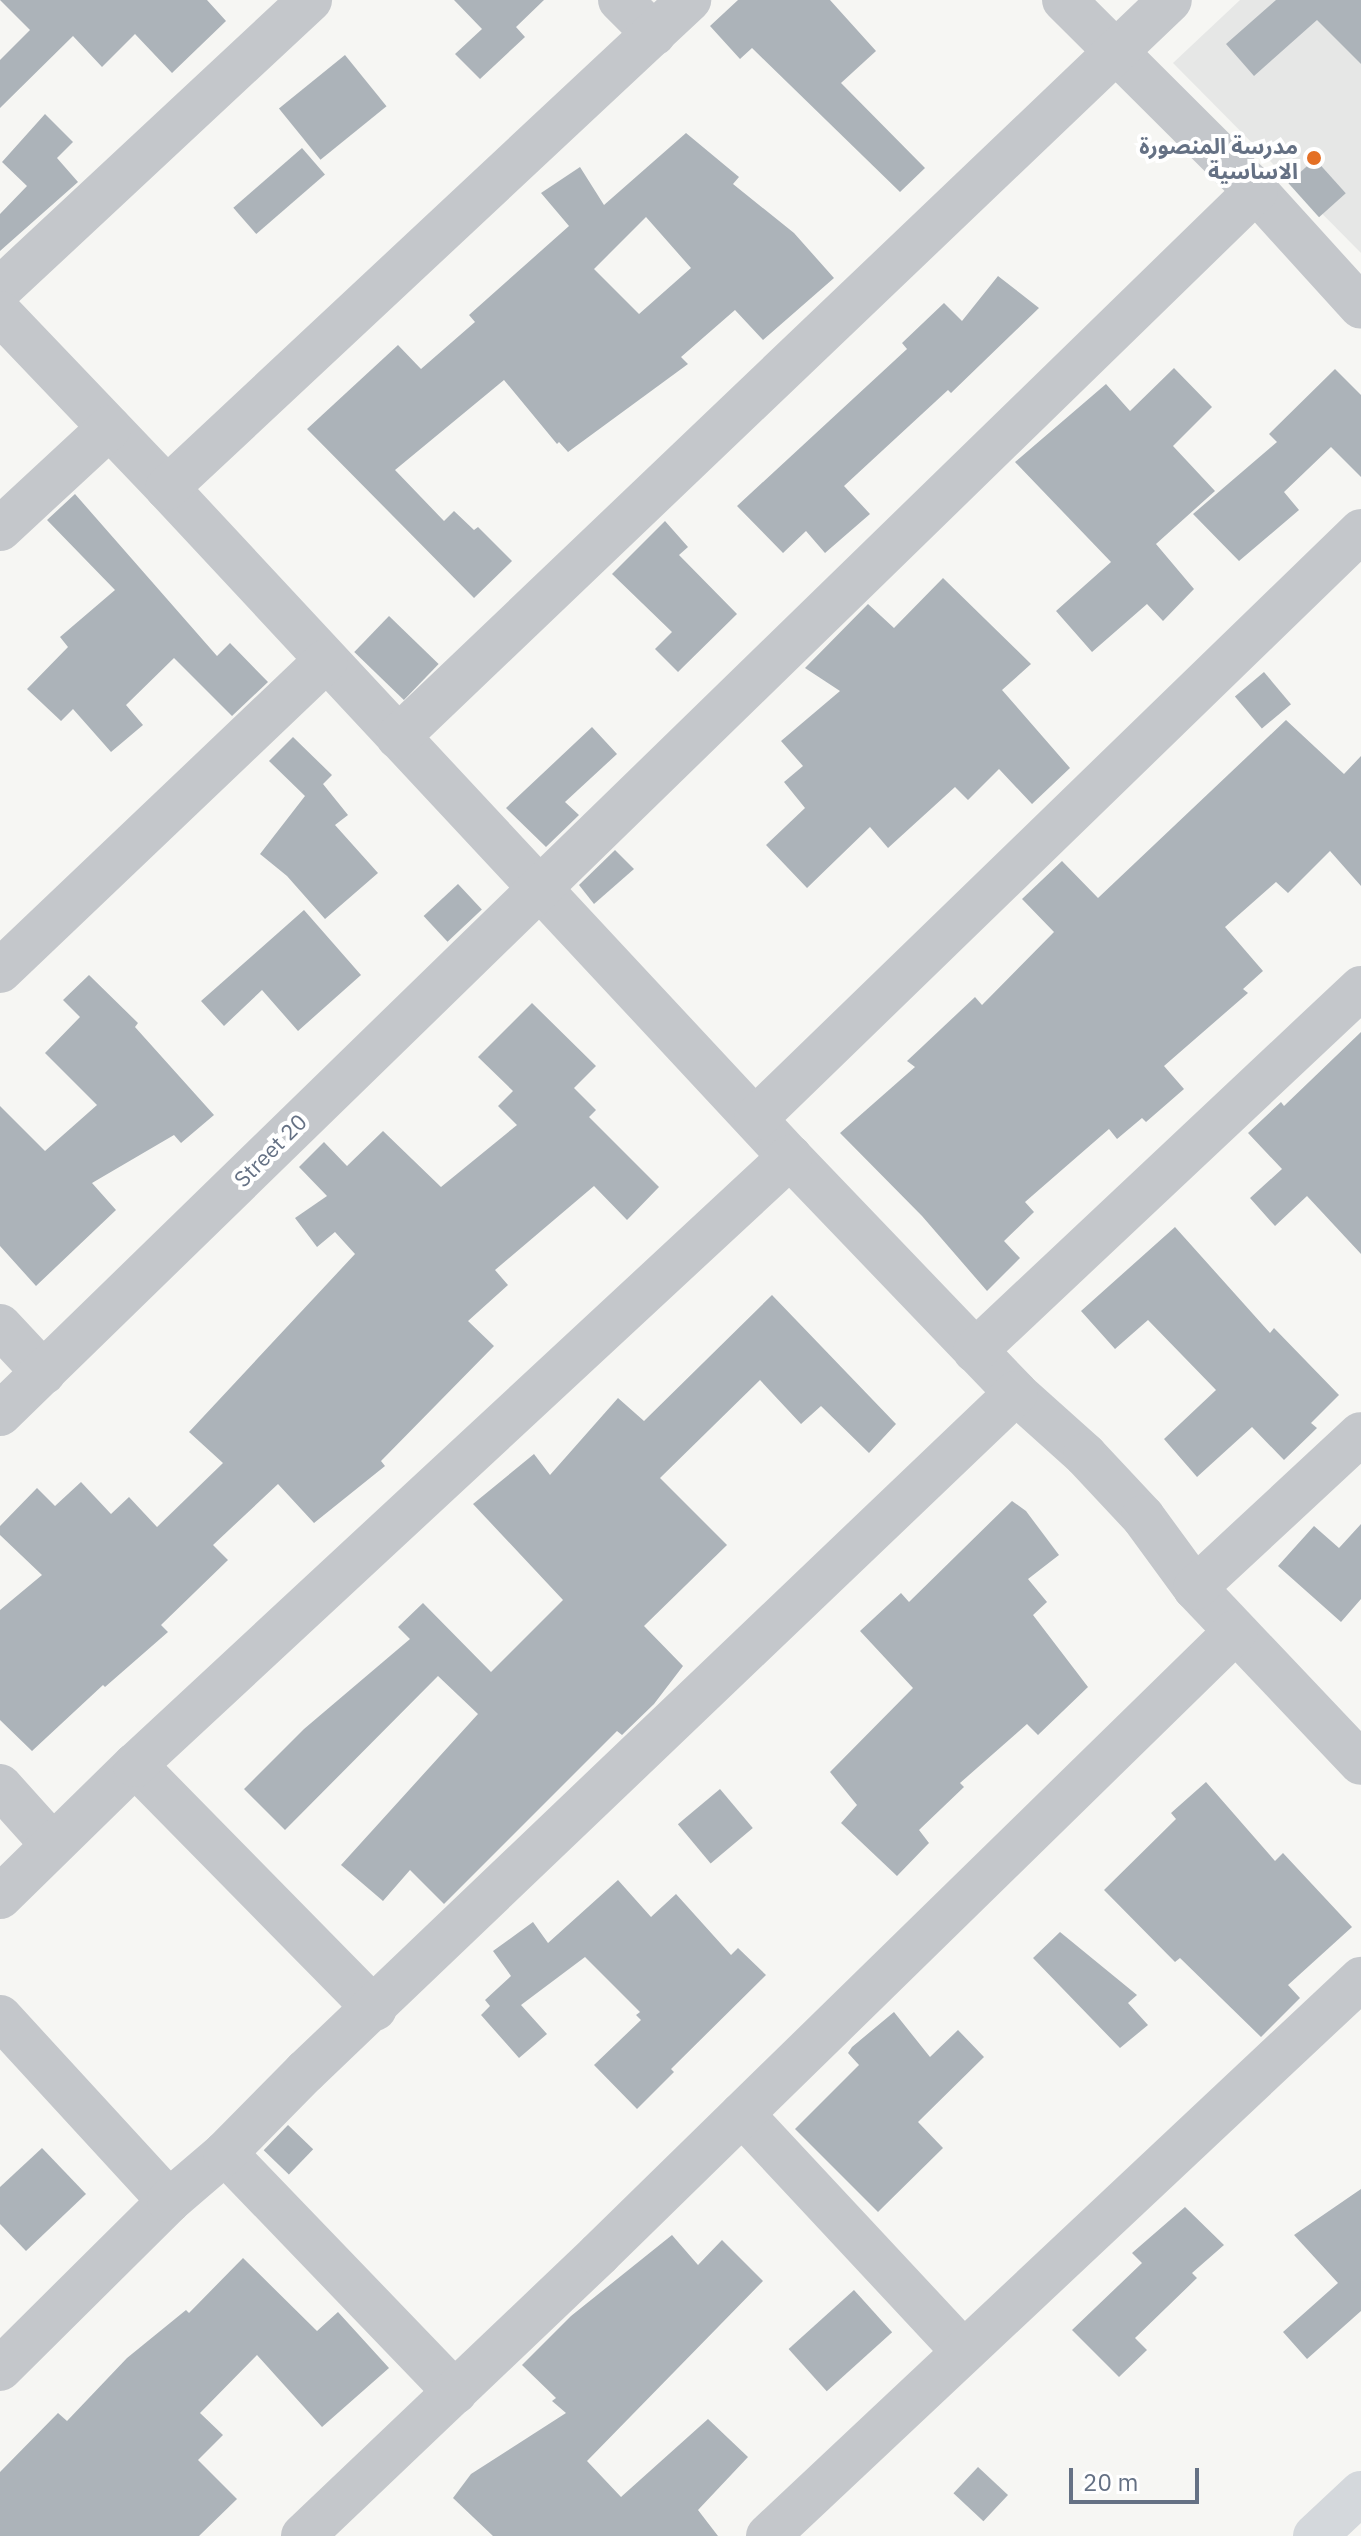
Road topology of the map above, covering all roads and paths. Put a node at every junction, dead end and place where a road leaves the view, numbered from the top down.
1 (310, 0) edge
2 (620, 0) edge
3 (689, 0) edge
4 (1064, 0) edge
5 (1170, 0) edge
6 (654, 34) junction
7 (1115, 51) junction
8 (1256, 191) junction
9 (0, 289) edge
10 (1361, 307) edge
11 (0, 313) edge
12 (109, 428) junction
13 (167, 488) junction
14 (0, 529) edge
15 (1361, 531) edge
16 (326, 661) junction
17 (398, 737) junction
18 (539, 886) junction
19 (0, 971) edge
20 (1361, 988) edge
21 (756, 1118) junction
22 (790, 1157) junction
23 (0, 1326) edge
24 (975, 1351) junction
25 (44, 1373) junction
26 (1016, 1393) junction
27 (0, 1414) edge
28 (1361, 1434) edge
29 (1195, 1588) junction
30 (1235, 1632) junction
31 (1361, 1763) edge
32 (135, 1765) junction
33 (0, 1786) edge
34 (52, 1844) junction
35 (0, 1897) edge
36 (1361, 1979) edge
37 (375, 2009) junction
38 (0, 2017) edge
39 (742, 2114) junction
40 (225, 2153) junction
41 (169, 2201) junction
42 (963, 2351) junction
43 (0, 2369) edge
44 (455, 2392) junction
45 (1361, 2493) edge
46 (303, 2536) edge
47 (768, 2536) edge
48 (1315, 2536) edge

1 - 9 street
2 - 6 street
3 - 6 street
4 - 7 street
5 - 7 street
6 - 13 street
7 - 8 street
7 - 17 street
8 - 10 street
8 - 18 street, Street 20
11 - 12 street
12 - 13 street
12 - 14 street
13 - 16 street
15 - 21 street
16 - 17 street
16 - 19 street
17 - 18 street
18 - 21 street
18 - 25 street, Street 20
20 - 24 street
21 - 22 street
22 - 24 street
22 - 32 street
23 - 25 street
24 - 26 street
25 - 27 street, Street 20
26 - 29 street
26 - 37 street
28 - 29 street
29 - 30 street
30 - 31 street
30 - 39 street
32 - 34 street
32 - 37 street
33 - 34 street
34 - 35 street
36 - 42 street
37 - 40 street
38 - 41 street
39 - 42 street
39 - 44 street
40 - 41 street
40 - 44 street
41 - 43 street
42 - 47 street
44 - 46 street
45 - 48 highway

